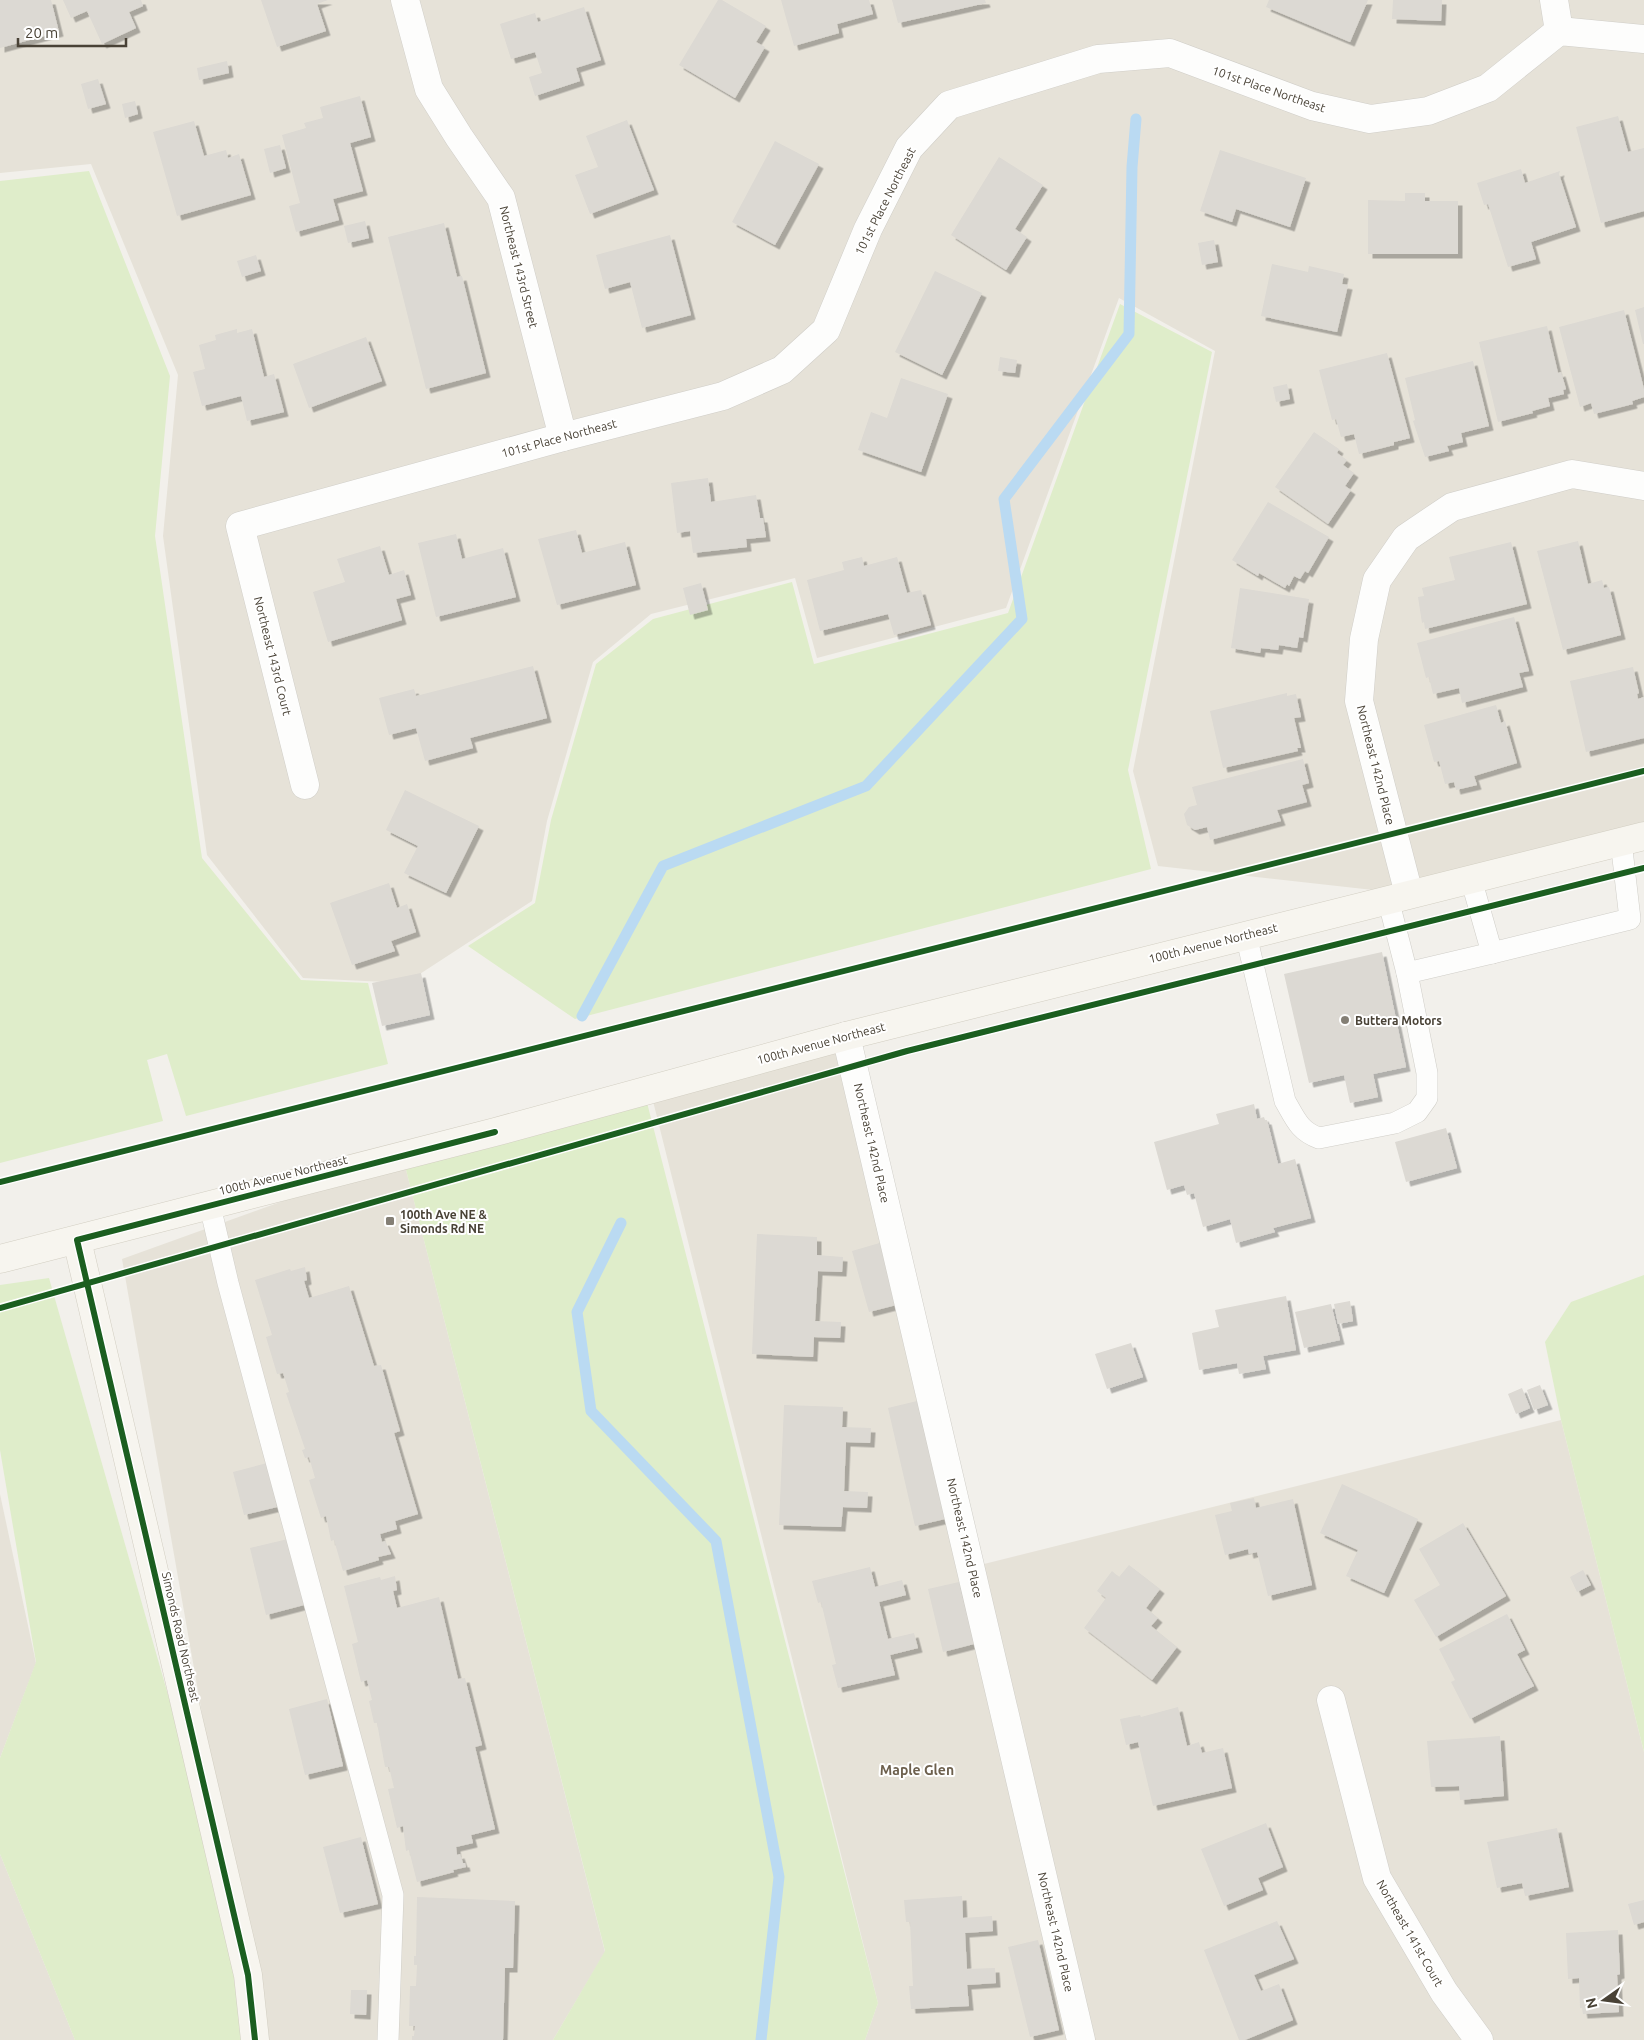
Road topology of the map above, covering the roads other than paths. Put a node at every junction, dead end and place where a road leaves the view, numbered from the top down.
1 (405, 0) edge
2 (1554, 0) edge
3 (1558, 31) junction
4 (1644, 40) edge
5 (563, 437) junction
6 (1644, 486) edge
7 (240, 526) joint
8 (305, 785) dead end
9 (1633, 838) edge
10 (1471, 879) junction
11 (1399, 897) junction
12 (1246, 935) junction
13 (1492, 953) junction
14 (1407, 973) junction
15 (846, 1036) junction
16 (210, 1206) junction
17 (77, 1240) junction
18 (0, 1260) edge
19 (1331, 1700) dead end
20 (255, 2040) edge
21 (388, 2040) edge
22 (1081, 2040) edge
23 (1479, 2040) edge

1 - 5 street, Northeast 143rd Street
2 - 3 street
3 - 4 street
3 - 5 street, 101st Place Northeast
5 - 7 street, 101st Place Northeast
6 - 11 street, Northeast 142nd Place
7 - 8 street, Northeast 143rd Court
9 - 10 main road, 100th Avenue Northeast
9 - 13 lane
10 - 11 main road, 100th Avenue Northeast
10 - 13 lane
11 - 12 main road, 100th Avenue Northeast
11 - 14 lane
12 - 14 lane
12 - 15 main road, 100th Avenue Northeast
13 - 14 lane
15 - 16 main road, 100th Avenue Northeast
15 - 22 street, Northeast 142nd Place
16 - 17 main road, 100th Avenue Northeast
16 - 21 lane
17 - 18 main road, 100th Avenue Northeast
17 - 20 main road, Simonds Road Northeast
19 - 23 street, Northeast 141st Court

